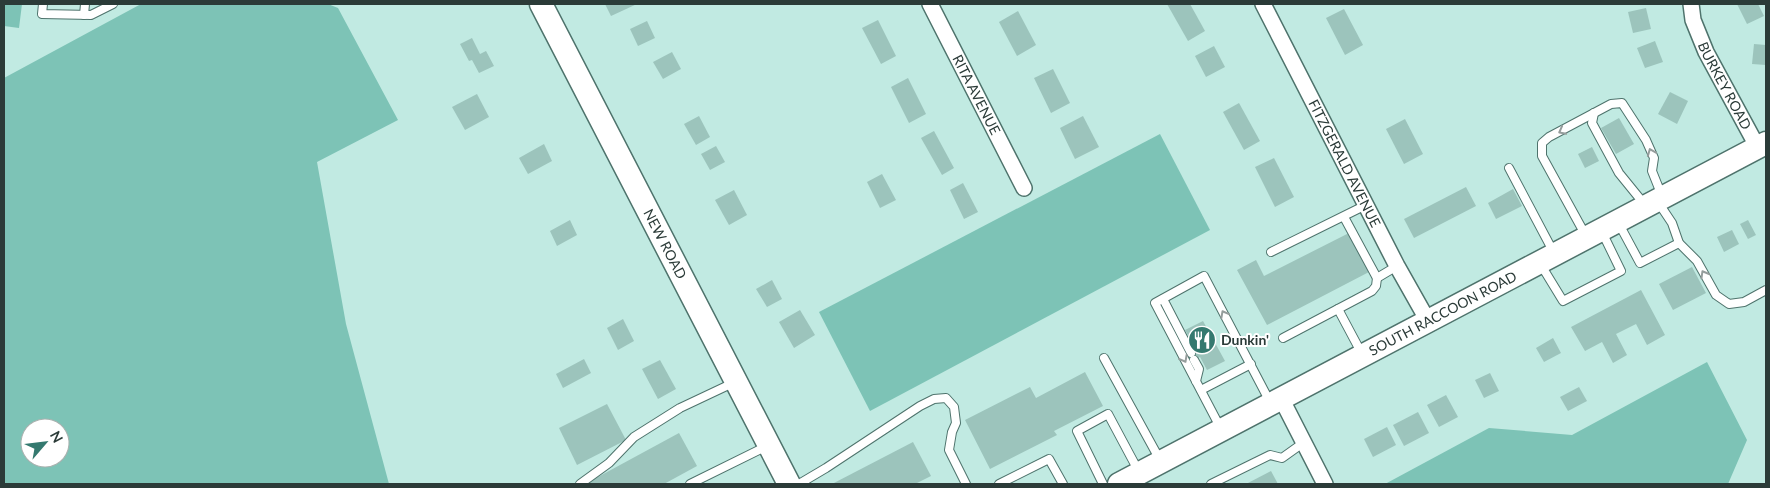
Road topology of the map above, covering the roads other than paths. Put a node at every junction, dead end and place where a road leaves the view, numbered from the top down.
1 (43, 4) edge
2 (85, 4) edge
3 (113, 4) edge
4 (541, 4) edge
5 (930, 4) edge
6 (1263, 4) edge
7 (1691, 4) edge
8 (84, 15) junction
9 (1594, 113) junction
10 (1763, 151) edge
11 (1509, 168) dead end
12 (1024, 188) dead end
13 (1655, 201) junction
14 (1366, 206) junction
15 (1344, 216) junction
16 (1602, 230) junction
17 (1679, 243) junction
18 (1271, 252) dead end
19 (1547, 259) junction
20 (1398, 266) junction
21 (1377, 278) junction
22 (1766, 290) edge
23 (1163, 299) junction
24 (1338, 309) junction
25 (1428, 321) junction
26 (1283, 338) dead end
27 (1363, 356) junction
28 (1104, 358) dead end
29 (1251, 364) junction
30 (1196, 381) junction
31 (736, 382) junction
32 (1201, 390) junction
33 (1276, 401) junction
34 (1222, 430) junction
35 (1303, 442) junction
36 (769, 445) junction
37 (1161, 462) junction
38 (1014, 481) edge
39 (1121, 482) edge
40 (580, 484) edge
41 (690, 484) edge
42 (789, 484) edge
43 (799, 484) edge
44 (966, 484) edge
45 (999, 484) edge
46 (1063, 484) edge
47 (1211, 484) edge
48 (1325, 484) edge

1 - 8 lane
2 - 8 lane
3 - 8 lane
4 - 31 street, NEW ROAD
5 - 12 street, RITA AVENUE
6 - 14 street, FITZGERALD AVENUE
7 - 10 street, BURKEY ROAD
9 - 13 lane
13 -> 9 lane
9 -> 16 lane
10 - 13 street, SOUTH RACCOON ROAD
11 - 19 lane
13 - 16 street, SOUTH RACCOON ROAD
13 - 17 lane
14 - 15 lane
14 - 20 street, FITZGERALD AVENUE
15 - 18 lane
15 - 21 lane
16 - 17 lane
16 - 19 street, SOUTH RACCOON ROAD
16 - 19 lane
22 -> 17 lane
19 - 25 street, SOUTH RACCOON ROAD
20 - 21 lane
20 - 25 street, FITZGERALD AVENUE
21 - 24 lane
29 -> 23 lane
23 - 30 lane
23 -> 30 lane
24 - 26 lane
24 - 27 lane
25 - 27 street, SOUTH RACCOON ROAD
27 - 33 street, SOUTH RACCOON ROAD
28 - 37 lane
29 - 32 lane
29 - 33 lane
30 - 32 lane
31 - 36 street, NEW ROAD
31 - 40 lane
32 - 34 lane
33 - 34 street, SOUTH RACCOON ROAD
33 - 35 street
34 - 37 street, SOUTH RACCOON ROAD
35 - 47 lane
35 - 48 street
36 - 41 lane
36 - 42 street, NEW ROAD
37 - 39 street, SOUTH RACCOON ROAD
38 - 45 lane
38 - 46 lane
39 - 39 lane
43 - 44 lane

